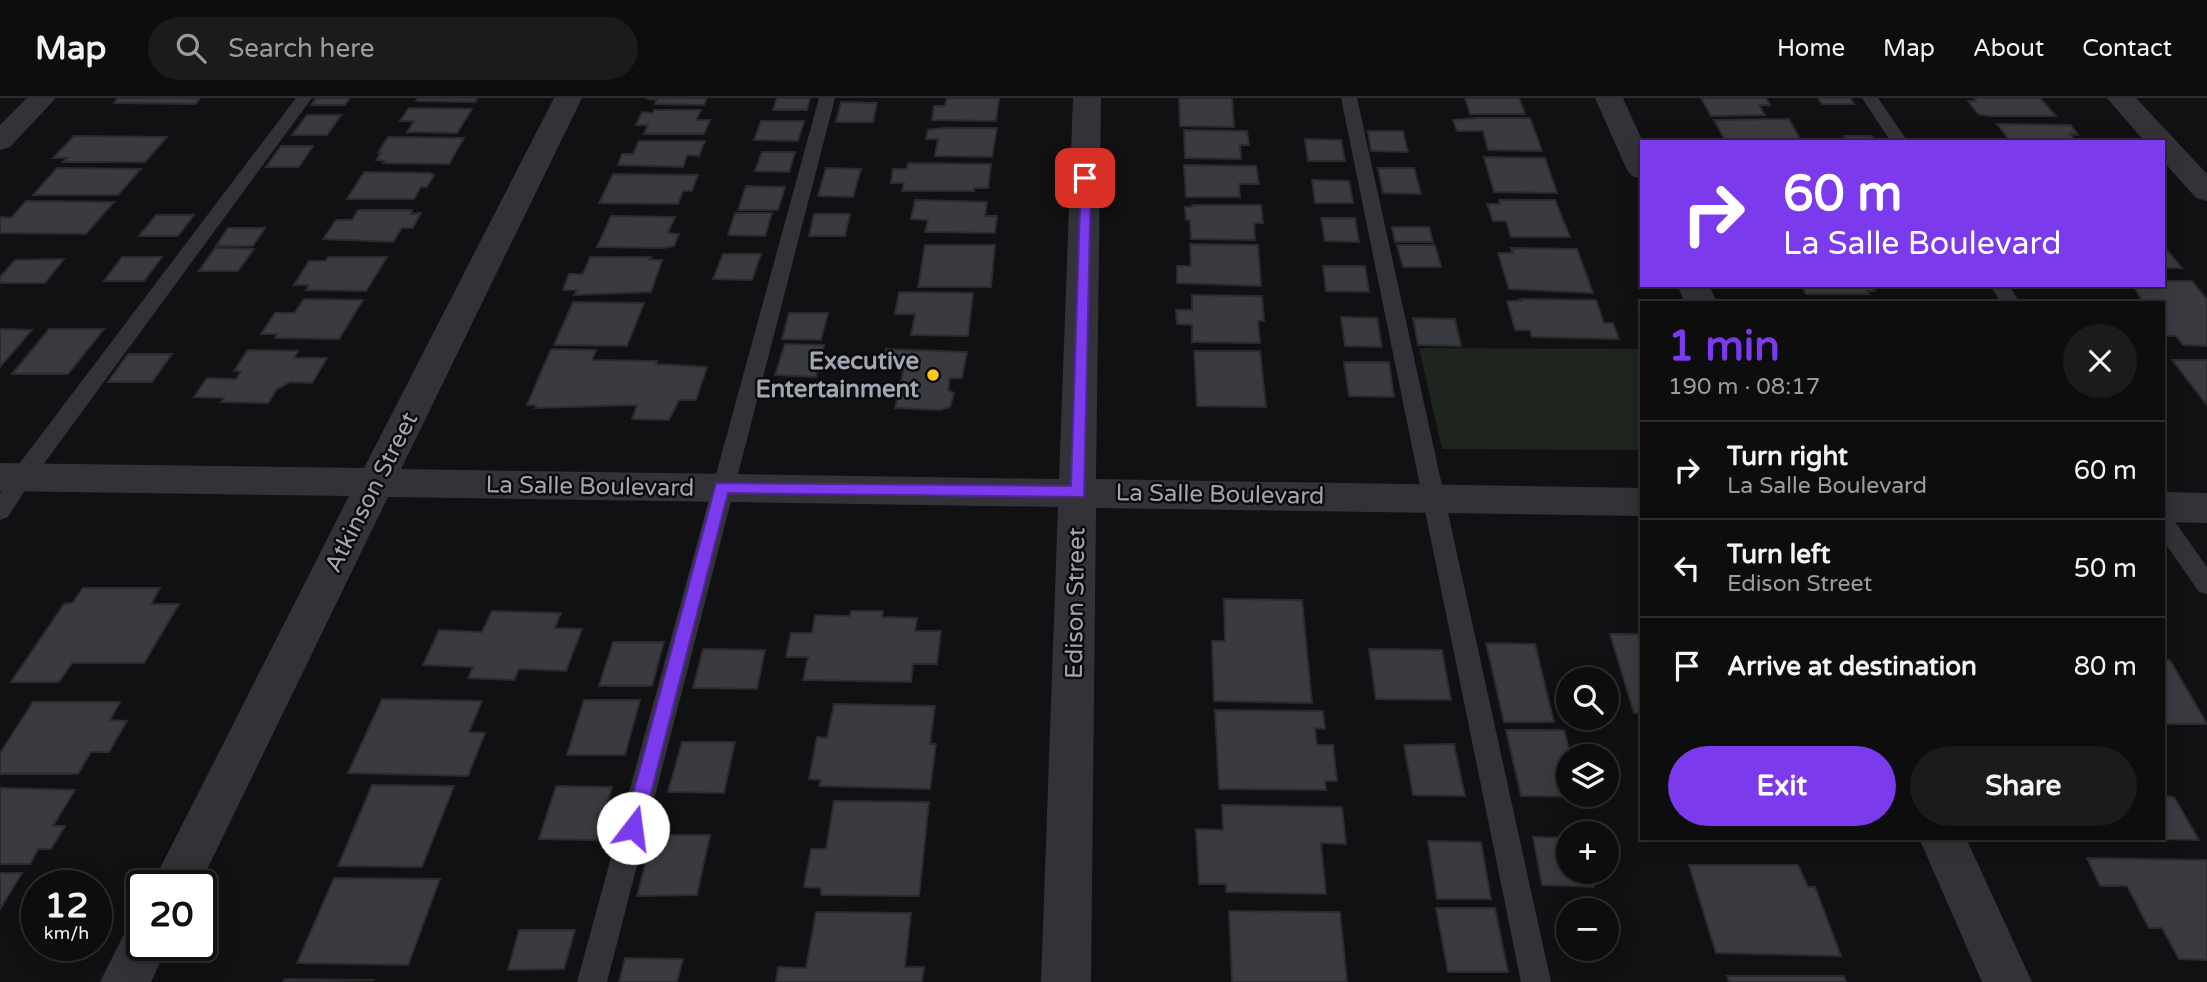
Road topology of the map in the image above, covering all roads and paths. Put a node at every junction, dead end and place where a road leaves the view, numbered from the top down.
1 (42, 98) edge
2 (304, 98) edge
3 (568, 98) edge
4 (827, 98) edge
5 (1087, 98) edge
6 (1349, 98) edge
7 (1609, 98) edge
8 (1870, 98) edge
9 (2121, 98) edge
10 (1899, 140) edge
11 (2159, 140) edge
12 (0, 141) edge
13 (2165, 146) edge
14 (1640, 166) edge
15 (2207, 192) edge
16 (10, 478) edge
17 (375, 483) junction
18 (722, 488) junction
19 (1078, 492) junction
20 (1434, 497) junction
21 (1640, 502) edge
22 (2165, 507) edge
23 (2207, 508) edge
24 (0, 511) edge
25 (2165, 525) edge
26 (2207, 585) edge
27 (1943, 840) edge
28 (182, 870) edge
29 (136, 961) edge
30 (125, 982) edge
31 (592, 982) edge
32 (1066, 982) edge
33 (1536, 982) edge
34 (2007, 982) edge

1 - 12 street
2 - 16 lane
3 - 17 street, Atkinson Street
4 - 18 lane
5 - 19 street, Edison Street
6 - 20 lane
7 - 14 street
8 - 10 lane
9 - 11 street
13 - 15 street
16 - 17 street, La Salle Boulevard
16 - 24 lane
17 - 18 street, La Salle Boulevard
17 - 28 street, Atkinson Street
18 - 19 street, La Salle Boulevard
18 - 31 lane
19 - 20 street, La Salle Boulevard
19 - 32 street, Edison Street
20 - 21 street, La Salle Boulevard
20 - 33 lane
22 - 23 street
25 - 26 lane
27 - 34 street
29 - 30 street

